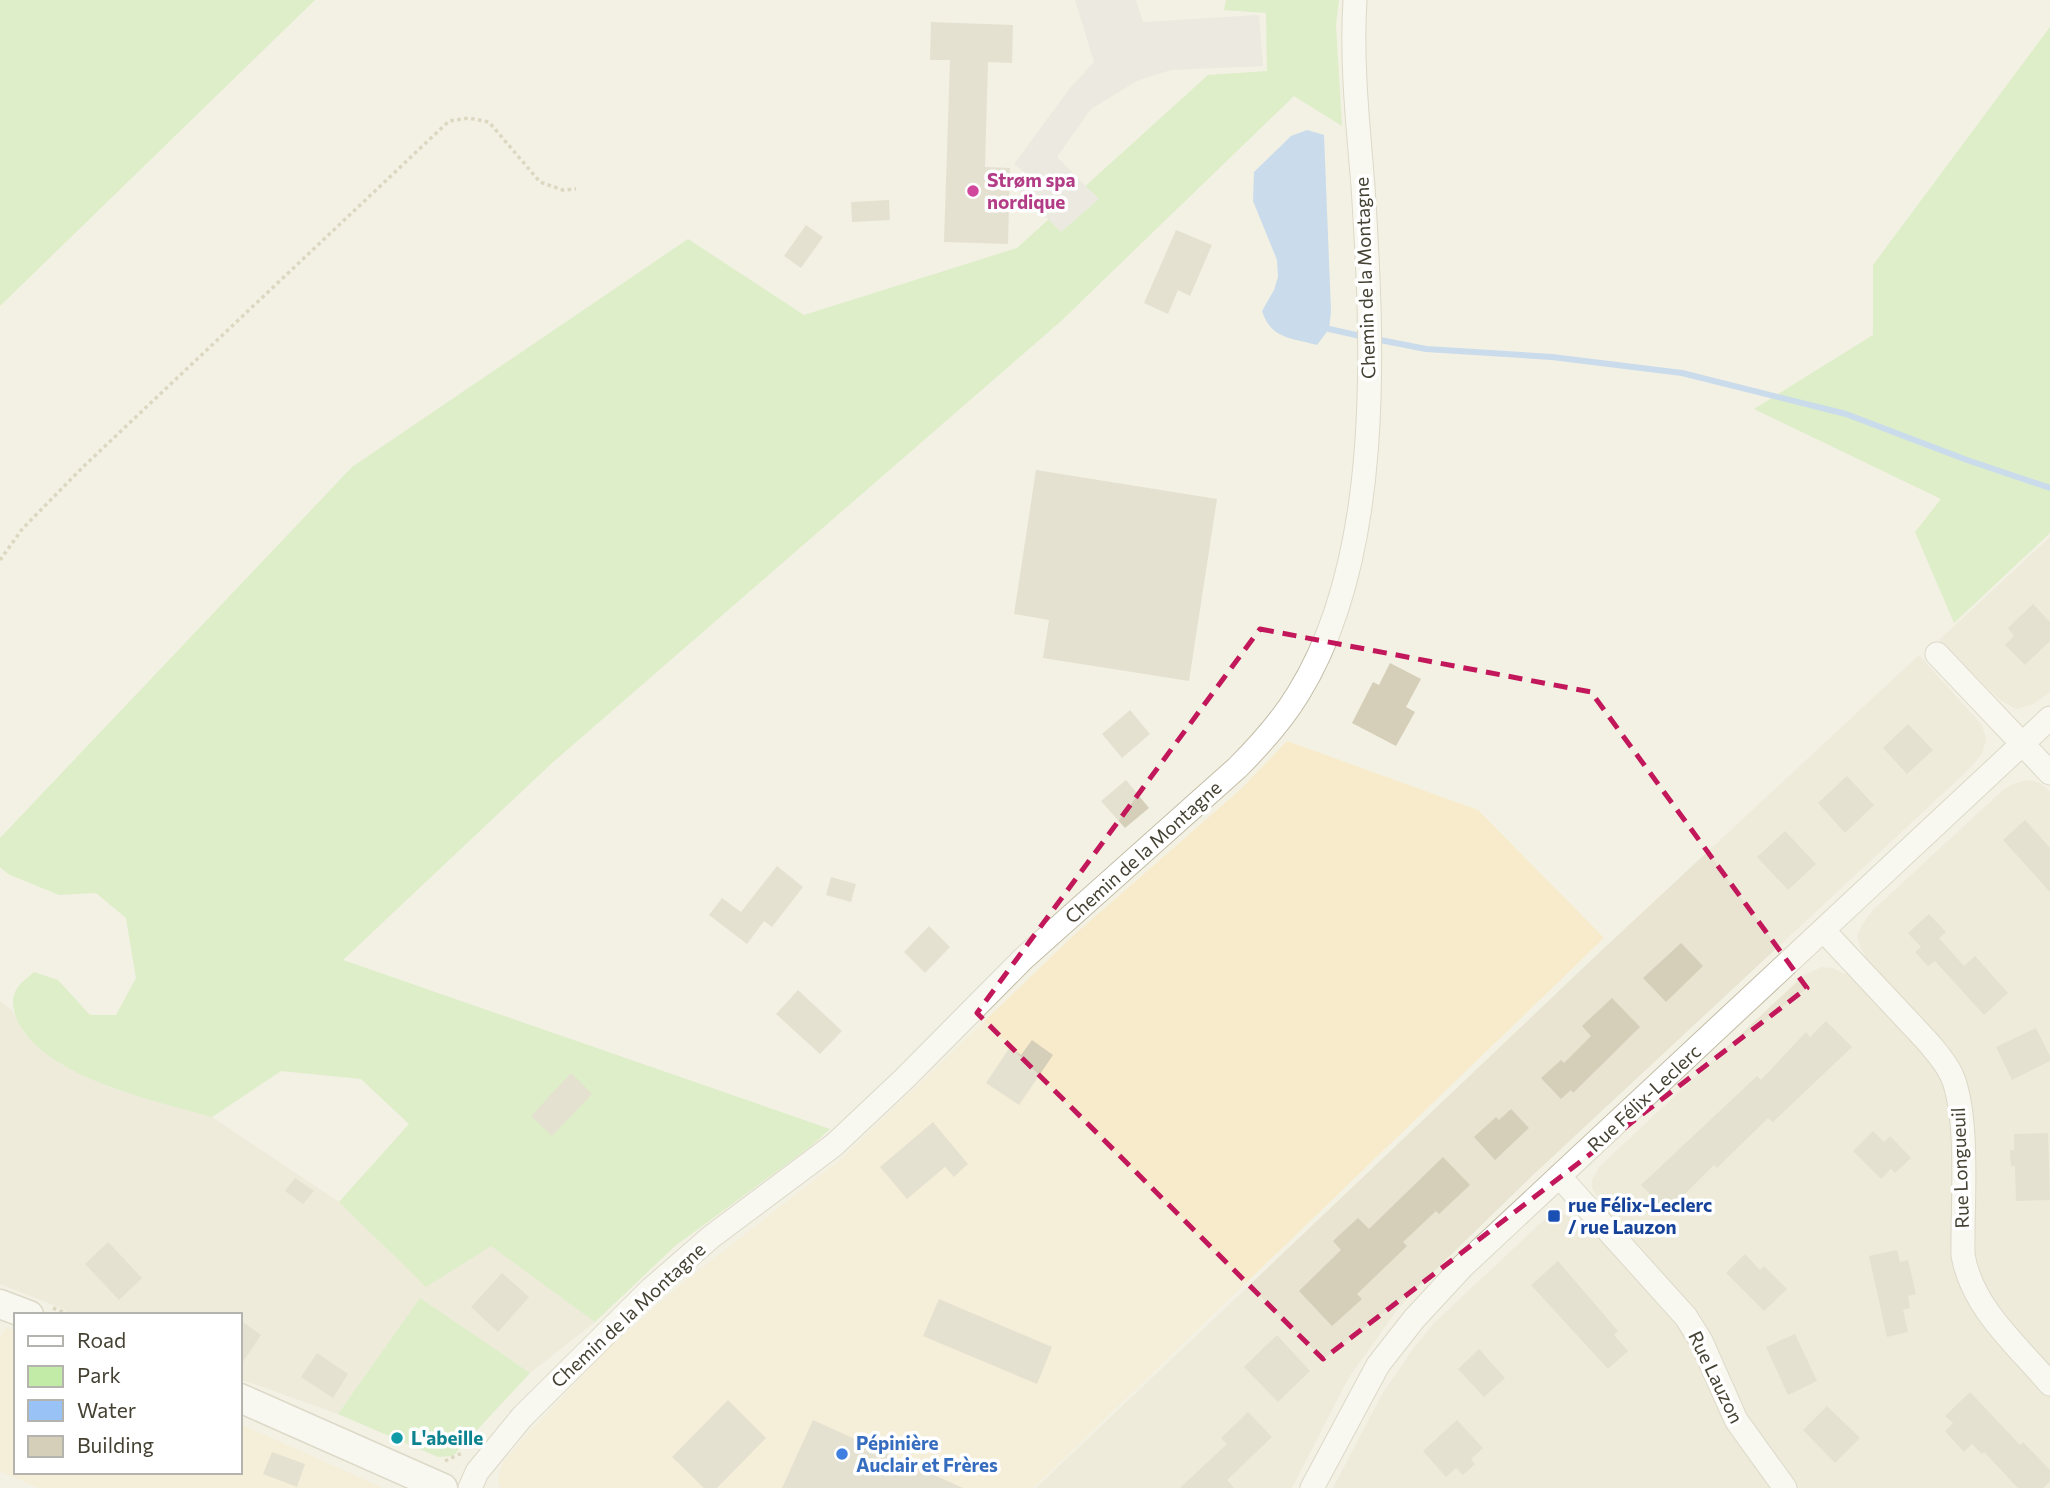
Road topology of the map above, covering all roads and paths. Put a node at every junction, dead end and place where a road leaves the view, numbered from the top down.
1 (1355, 0) edge
2 (576, 189) dead end
3 (0, 560) edge
4 (1937, 654) dead end
5 (2050, 718) edge
6 (2022, 745) junction
7 (2050, 773) edge
8 (1824, 931) junction
9 (1559, 1176) junction
10 (0, 1304) edge
11 (24, 1313) edge
12 (2050, 1384) edge
13 (242, 1399) edge
14 (443, 1488) edge
15 (470, 1488) edge
16 (1312, 1488) edge
17 (1785, 1488) edge

1 - 15 street, Chemin de la Montagne
2 - 3 path
4 - 6 street
5 - 6 street, Rue Félix-Leclerc
6 - 7 street
6 - 8 street, Rue Félix-Leclerc
8 - 9 street, Rue Félix-Leclerc
8 - 12 street, Rue Longueuil
9 - 16 street, Rue Félix-Leclerc
9 - 17 street, Rue Lauzon
10 - 11 street
13 - 14 street

